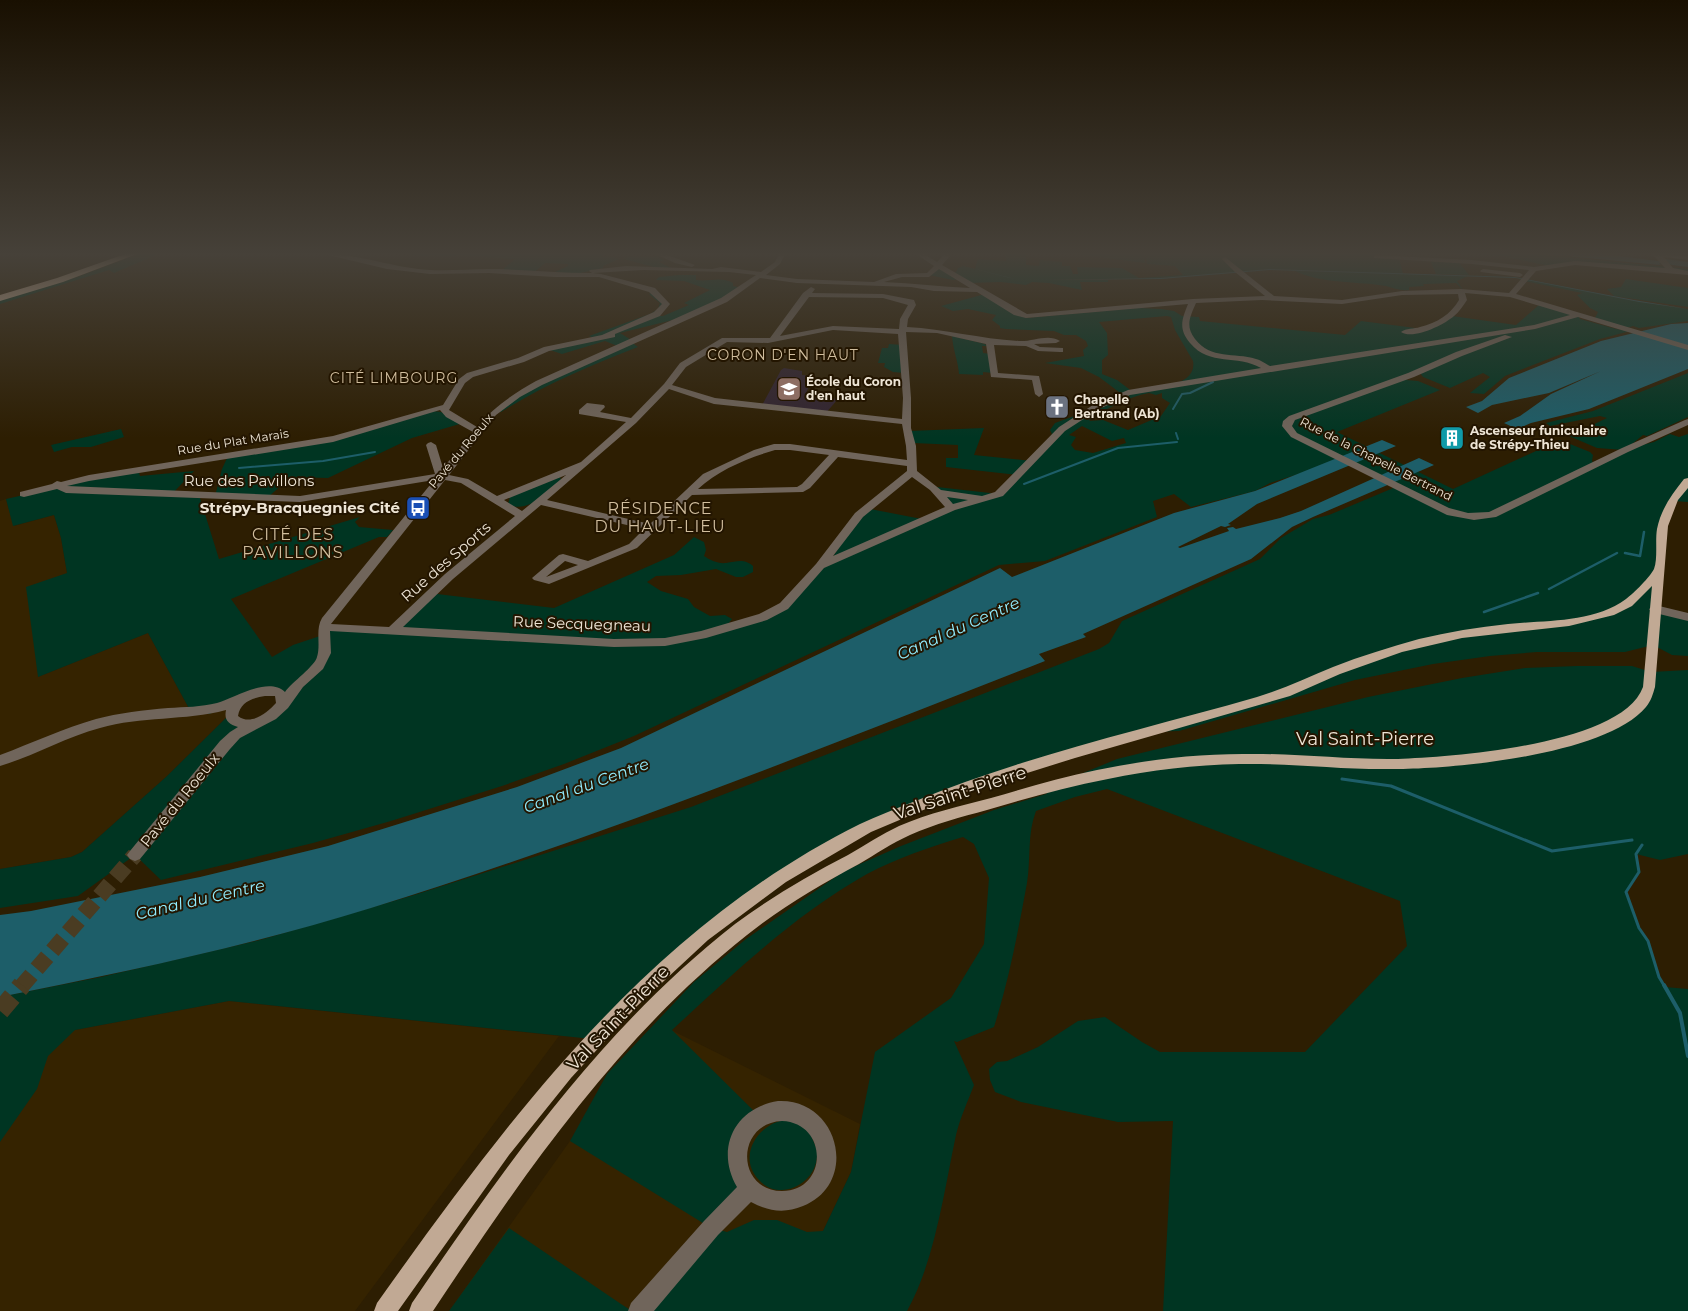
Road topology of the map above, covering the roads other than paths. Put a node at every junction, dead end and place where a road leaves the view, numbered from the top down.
1 (653, 315) edge
2 (689, 315) edge
3 (791, 315) edge
4 (906, 315) edge
5 (1024, 315) edge
6 (1047, 315) edge
7 (1180, 315) edge
8 (1187, 315) edge
9 (1453, 315) edge
10 (1578, 315) joint
11 (685, 317) junction
12 (1185, 320) junction
13 (1520, 330) junction
14 (902, 331) junction
15 (1405, 332) dead end
16 (605, 336) junction
17 (773, 340) junction
18 (1056, 341) dead end
19 (990, 342) junction
20 (1028, 344) junction
21 (1688, 348) edge
22 (1060, 350) dead end
23 (1269, 369) junction
24 (667, 386) junction
25 (1038, 391) dead end
26 (444, 407) junction
27 (593, 414) dead end
28 (633, 421) junction
29 (906, 422) junction
30 (1688, 422) edge
31 (477, 431) junction
32 (431, 445) dead end
33 (835, 454) junction
34 (587, 463) junction
35 (912, 468) junction
36 (441, 476) junction
37 (1688, 480) edge
38 (899, 482) junction
39 (926, 483) junction
40 (57, 484) junction
41 (688, 492) junction
42 (938, 493) junction
43 (24, 494) dead end
44 (985, 499) junction
45 (496, 500) junction
46 (540, 502) junction
47 (951, 508) junction
48 (522, 516) junction
49 (652, 528) junction
50 (588, 564) dead end
51 (1659, 565) junction
52 (820, 566) junction
53 (1655, 609) junction
54 (1688, 617) edge
55 (324, 628) junction
56 (391, 632) junction
57 (299, 683) junction
58 (267, 691) junction
59 (240, 701) junction
60 (283, 705) junction
61 (232, 718) junction
62 (257, 722) junction
63 (225, 744) junction
64 (0, 760) edge
65 (0, 768) edge
66 (135, 855) tunnel mouth
67 (749, 1189) junction
68 (385, 1311) edge
69 (420, 1311) edge
70 (639, 1311) edge

1 - 16 street
2 - 11 street, Pavé du Roeulx
3 - 17 street
4 - 14 street
5 - 6 street
7 - 12 street, Rue de la Chapelle Bertrand
8 - 12 street
9 - 15 street
10 - 13 street, Rue de la Chapelle Bertrand
10 - 21 street
11 - 16 street
11 - 31 street, Pavé du Roeulx
12 - 23 street, Rue de la Chapelle Bertrand
13 - 23 street, Rue de la Chapelle Bertrand
13 - 30 street, Rue de la Chapelle Bertrand
14 - 17 street, Rue des Sports
14 - 19 street, Rue des Sports
14 - 29 street
16 - 26 street
17 - 24 street, Rue des Sports
18 - 20 street
19 - 20 street, Rue des Sports
19 - 25 street
20 - 22 street
23 - 44 street, Rue de la Chapelle Bertrand
24 - 28 street, Rue des Sports
24 - 29 street
26 - 31 street
26 - 40 street, Rue du Plat Marais
27 - 28 street
28 - 34 street, Rue des Sports
29 - 35 street
31 - 36 street, Pavé du Roeulx
32 - 36 street
33 - 35 street
33 - 41 street
33 - 41 street
34 - 45 street, Rue des Sports
34 - 46 street, Rue des Sports
35 - 38 street, Rue Secquegneau
35 - 39 street
36 - 40 street, Rue des Pavillons
36 - 45 street, Rue des Sports
36 - 55 street, Pavé du Roeulx
37 - 51 main road, Val Saint-Pierre
38 - 39 street
38 - 52 street, Rue Secquegneau
39 - 42 street
40 - 43 street, Rue du Plat Marais
41 - 49 street
42 - 44 street
42 - 47 street
44 - 47 street, Rue de la Chapelle Bertrand
45 - 48 street, Rue des Sports
46 - 48 street, Rue des Sports
46 - 49 street
47 - 52 street, Rue de la Chapelle Bertrand
48 - 56 street, Rue des Sports
49 - 50 street
51 - 53 main road, Val Saint-Pierre
51 - 68 main road, Val Saint-Pierre
52 - 56 street, Rue Secquegneau
53 - 54 street
53 - 69 main road, Val Saint-Pierre
55 - 56 street, Rue Secquegneau
55 - 57 street
57 - 58 street
57 - 60 street
58 - 59 street
58 - 60 street
59 - 61 street, Pavé du Roeulx
59 - 64 street
60 - 62 street, Pavé du Roeulx
61 - 62 street
61 - 63 street, Pavé du Roeulx
61 - 65 street
62 - 63 street, Pavé du Roeulx
63 - 66 street, Pavé du Roeulx
67 - 67 street
67 - 70 street

